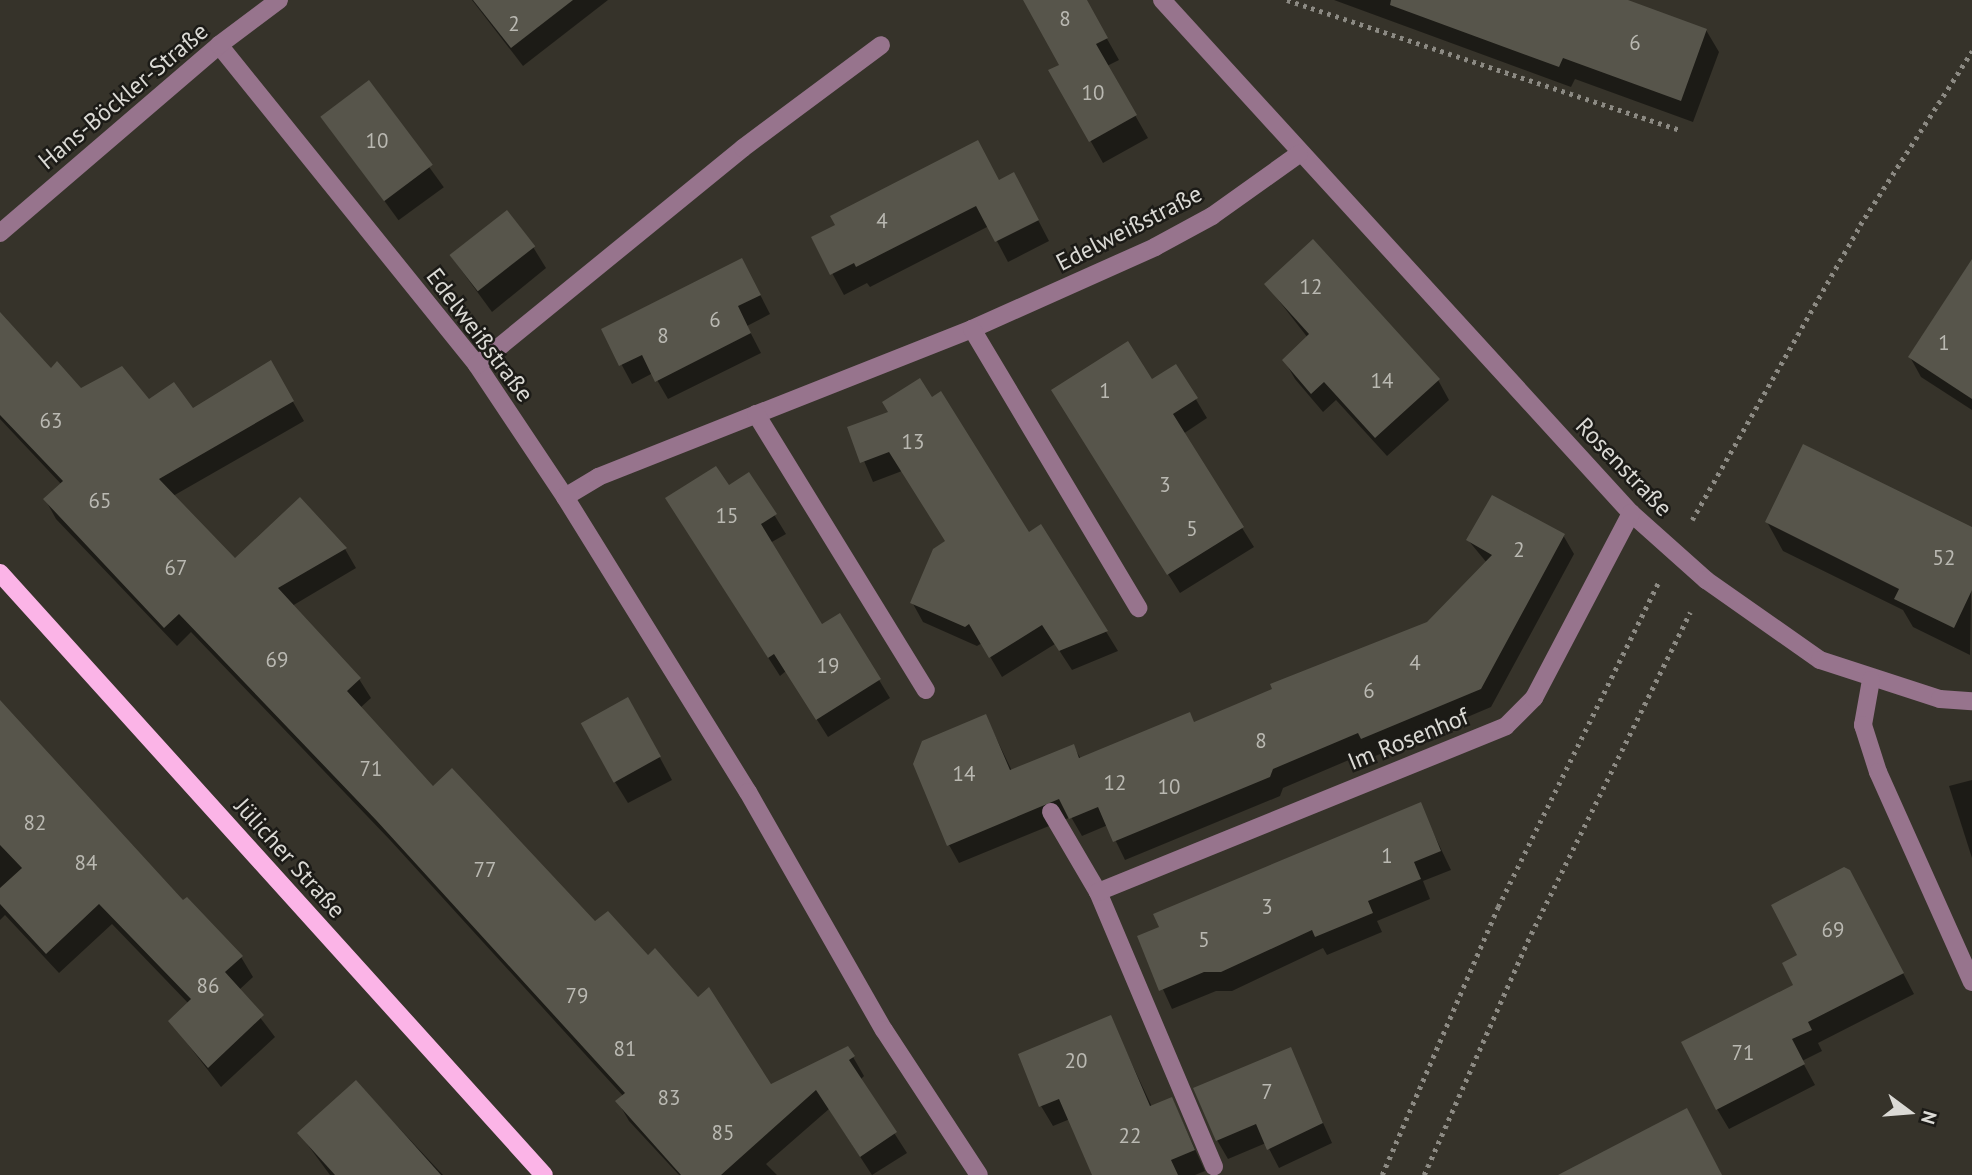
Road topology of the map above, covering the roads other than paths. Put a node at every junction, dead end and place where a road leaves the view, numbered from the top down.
1 (279, 0) edge
2 (1162, 0) edge
3 (881, 45) dead end
4 (219, 46) junction
5 (1299, 154) junction
6 (0, 233) edge
7 (972, 329) junction
8 (477, 365) junction
9 (756, 414) junction
10 (565, 497) junction
11 (1631, 513) junction
12 (0, 573) edge
13 (1138, 608) dead end
14 (1871, 680) junction
15 (926, 690) dead end
16 (1972, 701) edge
17 (1051, 812) dead end
18 (1098, 892) junction
19 (1972, 982) edge
20 (1214, 1166) dead end
21 (544, 1175) edge
22 (979, 1175) edge

1 - 4 street, Hans-Böckler-Straße
2 - 5 street, Rosenstraße
3 - 8 street
4 - 6 street, Hans-Böckler-Straße
4 - 8 street, Edelweißstraße
5 - 7 street, Edelweißstraße
5 - 11 street, Rosenstraße
7 - 9 street, Edelweißstraße
7 - 13 street
8 - 10 street, Edelweißstraße
9 - 10 street, Edelweißstraße
9 - 15 street
10 - 22 street
11 - 14 street, Rosenstraße
11 - 18 street, Im Rosenhof
12 - 21 main road, Jülicher Straße
14 - 16 street, Rosenstraße
14 - 19 street
17 - 18 street
18 - 20 street

